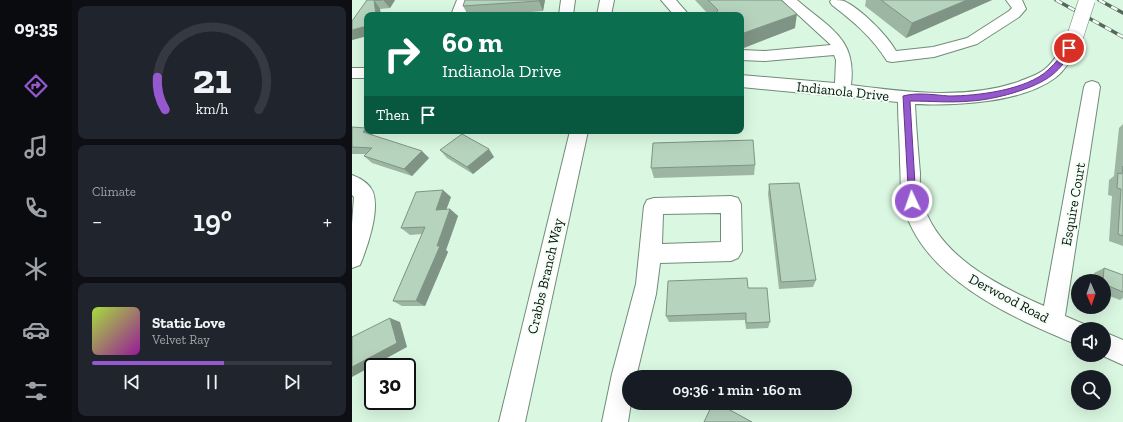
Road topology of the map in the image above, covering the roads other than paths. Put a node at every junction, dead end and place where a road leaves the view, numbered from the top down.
1 (464, 0) edge
2 (568, 0) edge
3 (607, 0) edge
4 (668, 0) edge
5 (789, 0) edge
6 (1013, 0) edge
7 (1087, 0) edge
8 (825, 7) edge
9 (459, 12) edge
10 (566, 12) edge
11 (605, 12) edge
12 (679, 12) edge
13 (841, 49) junction
14 (744, 55) edge
15 (352, 73) edge
16 (364, 73) edge
17 (744, 81) edge
18 (1092, 87) dead end
19 (842, 90) junction
20 (906, 98) junction
21 (578, 134) edge
22 (352, 183) edge
23 (649, 254) dead end
24 (352, 258) edge
25 (1053, 321) junction
26 (1071, 330) edge
27 (1111, 347) edge
28 (1123, 353) edge
29 (512, 422) edge
30 (615, 422) edge

1 - 9 street
2 - 10 street
3 - 11 street
4 - 12 street
5 - 8 street
6 - 8 street
7 - 20 street, Indianola Drive, bridge
8 - 13 street
13 - 14 street
13 - 19 street
15 - 16 street
17 - 19 street, Indianola Drive
18 - 25 street, Esquire Court
19 - 20 street, Indianola Drive
20 - 25 street, Derwood Road
21 - 29 street, Crabbs Branch Way
22 - 24 street
23 - 30 street
25 - 26 street, Derwood Road
27 - 28 street

